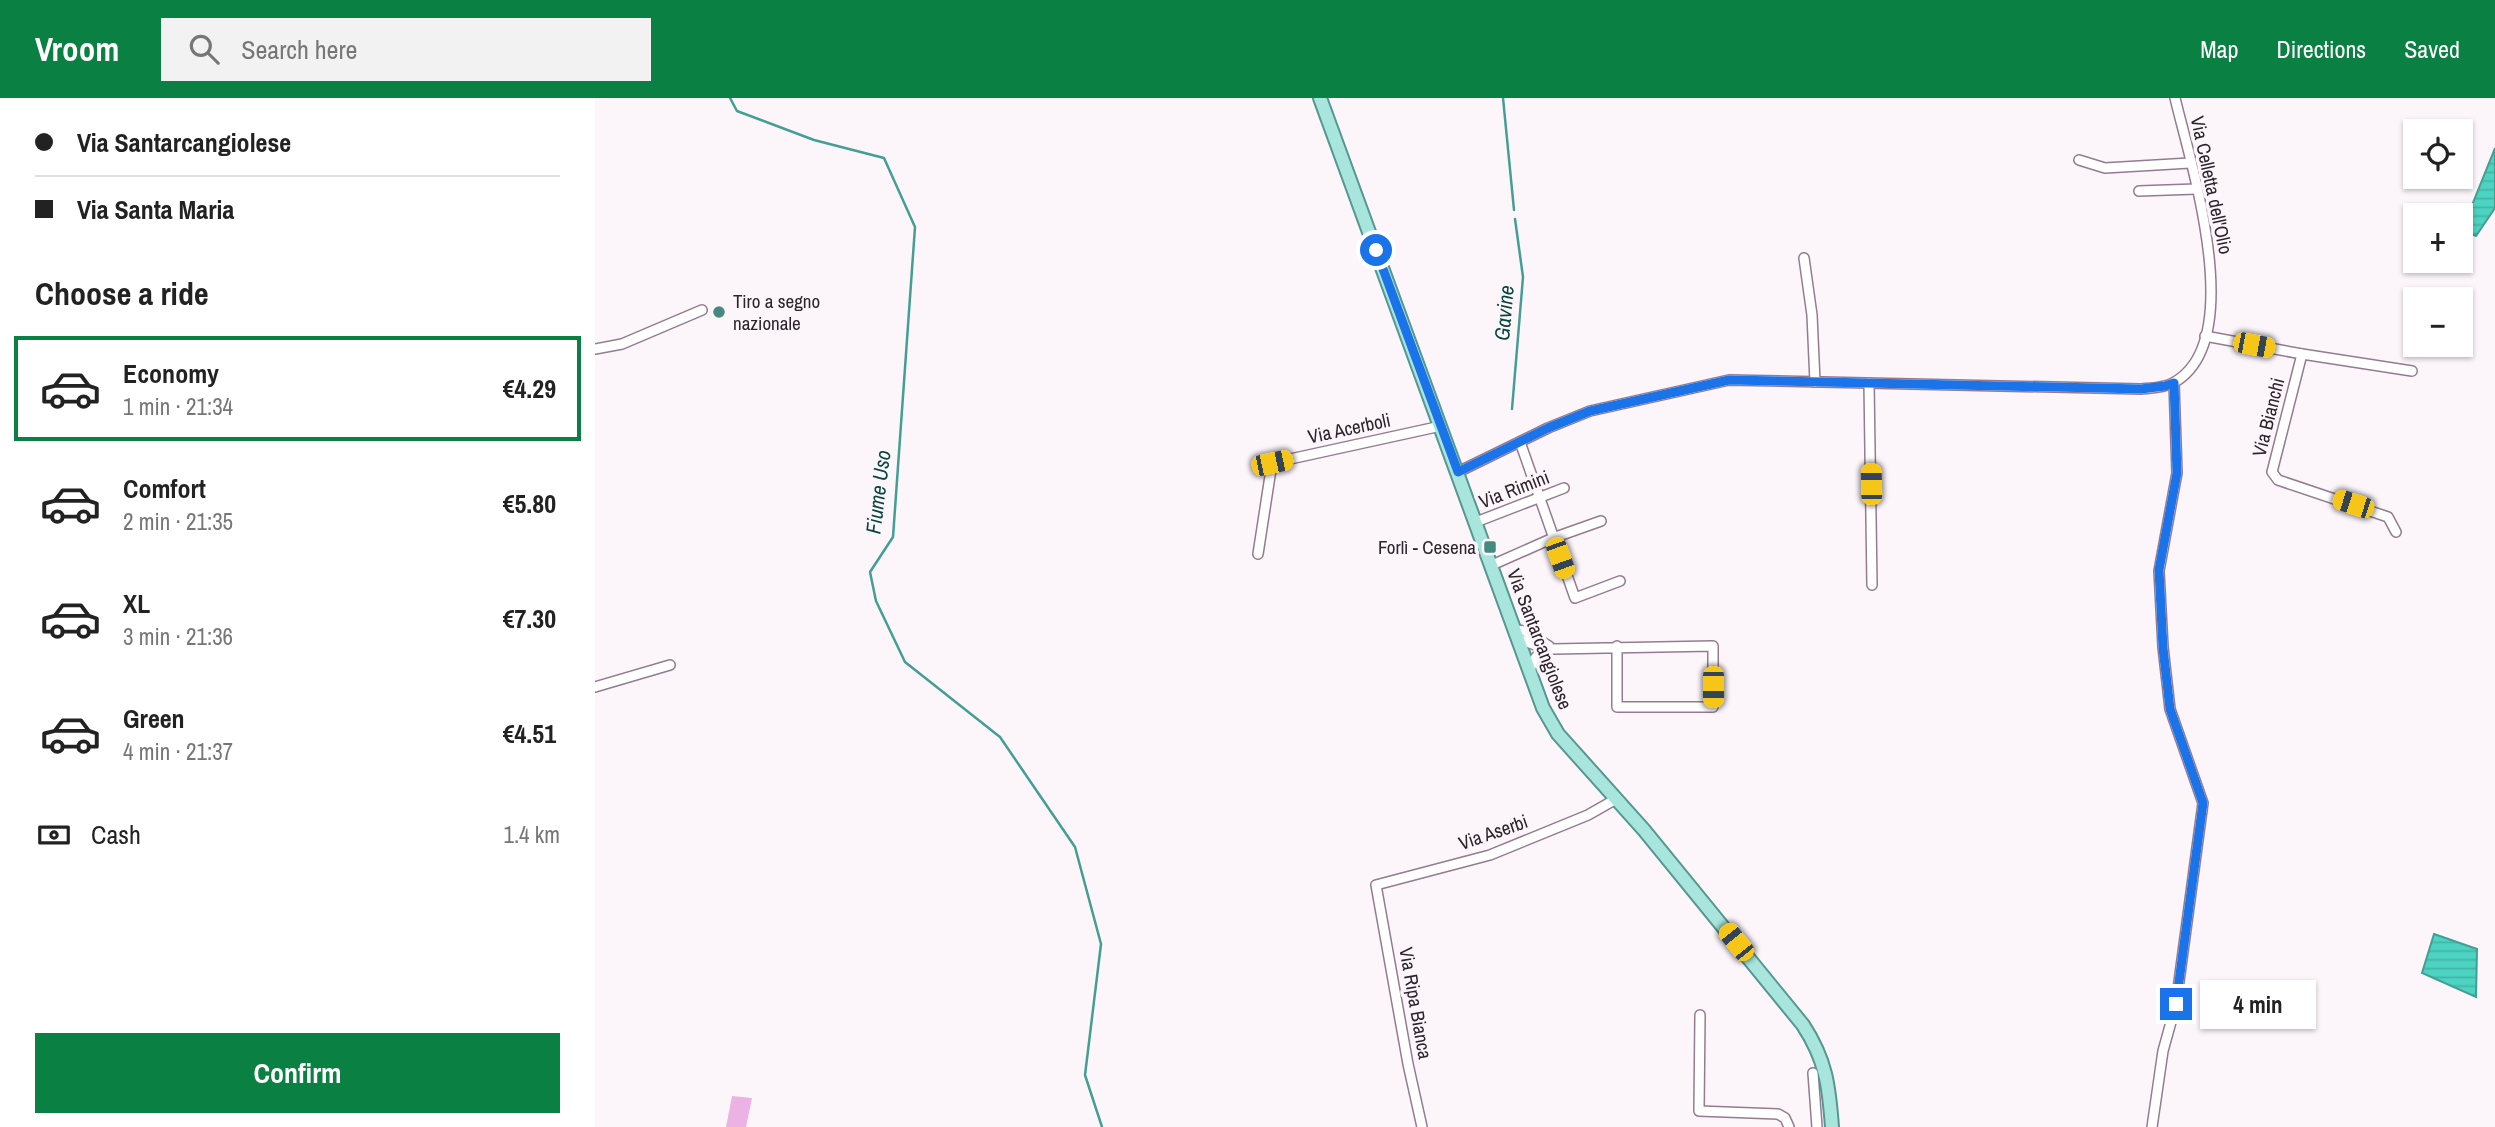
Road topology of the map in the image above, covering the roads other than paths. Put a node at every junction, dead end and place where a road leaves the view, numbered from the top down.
1 (1320, 98) edge
2 (2175, 98) edge
3 (2079, 160) dead end
4 (2190, 163) junction
5 (2196, 189) junction
6 (2139, 191) dead end
7 (1804, 258) dead end
8 (702, 310) dead end
9 (2205, 336) junction
10 (595, 349) edge
11 (2302, 354) junction
12 (2412, 371) dead end
13 (1815, 382) junction
14 (1869, 383) junction
15 (2174, 383) junction
16 (1441, 426) junction
17 (1520, 442) junction
18 (1458, 472) junction
19 (1564, 488) dead end
20 (1539, 498) junction
21 (1601, 521) dead end
22 (1476, 522) junction
23 (2396, 532) dead end
24 (1553, 538) junction
25 (1258, 554) dead end
26 (1492, 565) junction
27 (1620, 582) dead end
28 (1873, 585) dead end
29 (1517, 634) junction
30 (1617, 646) junction
31 (1553, 649) junction
32 (670, 666) dead end
33 (1530, 674) junction
34 (595, 687) edge
35 (1616, 799) junction
36 (1376, 885) joint
37 (1700, 1015) dead end
38 (1812, 1073) dead end
39 (1422, 1127) edge
40 (1789, 1127) edge
41 (1817, 1127) edge
42 (1832, 1127) edge
43 (2152, 1127) edge

1 - 16 main road, Via Santarcangiolese
2 - 4 street, Via Celletta dell'Olio
3 - 4 street
4 - 5 street, Via Celletta dell'Olio
5 - 6 street
5 - 9 street, Via Celletta dell'Olio
7 - 13 street
8 - 10 street
9 - 11 street, Via Bianchi
9 - 15 street, Via Celletta dell'Olio
11 - 12 street, Via Bianchi
11 - 23 street, Via Bianchi
13 - 14 street
13 - 17 street
14 - 15 street
14 - 28 street
15 - 43 street
16 - 18 main road, Via Santarcangiolese
16 - 25 street, Via Acerboli
17 - 18 street
17 - 20 street
18 - 22 main road, Via Santarcangiolese
19 - 20 street, Via Rimini
20 - 22 street, Via Rimini
20 - 24 street
21 - 24 street
22 - 26 main road, Via Santarcangiolese
24 - 26 street
24 - 27 street
26 - 29 main road, Via Santarcangiolese
29 - 31 street
29 - 33 main road, Via Santarcangiolese
30 - 30 street
30 - 31 street
31 - 33 street
32 - 34 street
33 - 35 main road, Via Santarcangiolese
35 - 36 street, Via Aserbi
35 - 42 main road, Via Santarcangiolese
36 - 39 street, Via Ripa Bianca
37 - 40 street
38 - 41 street

